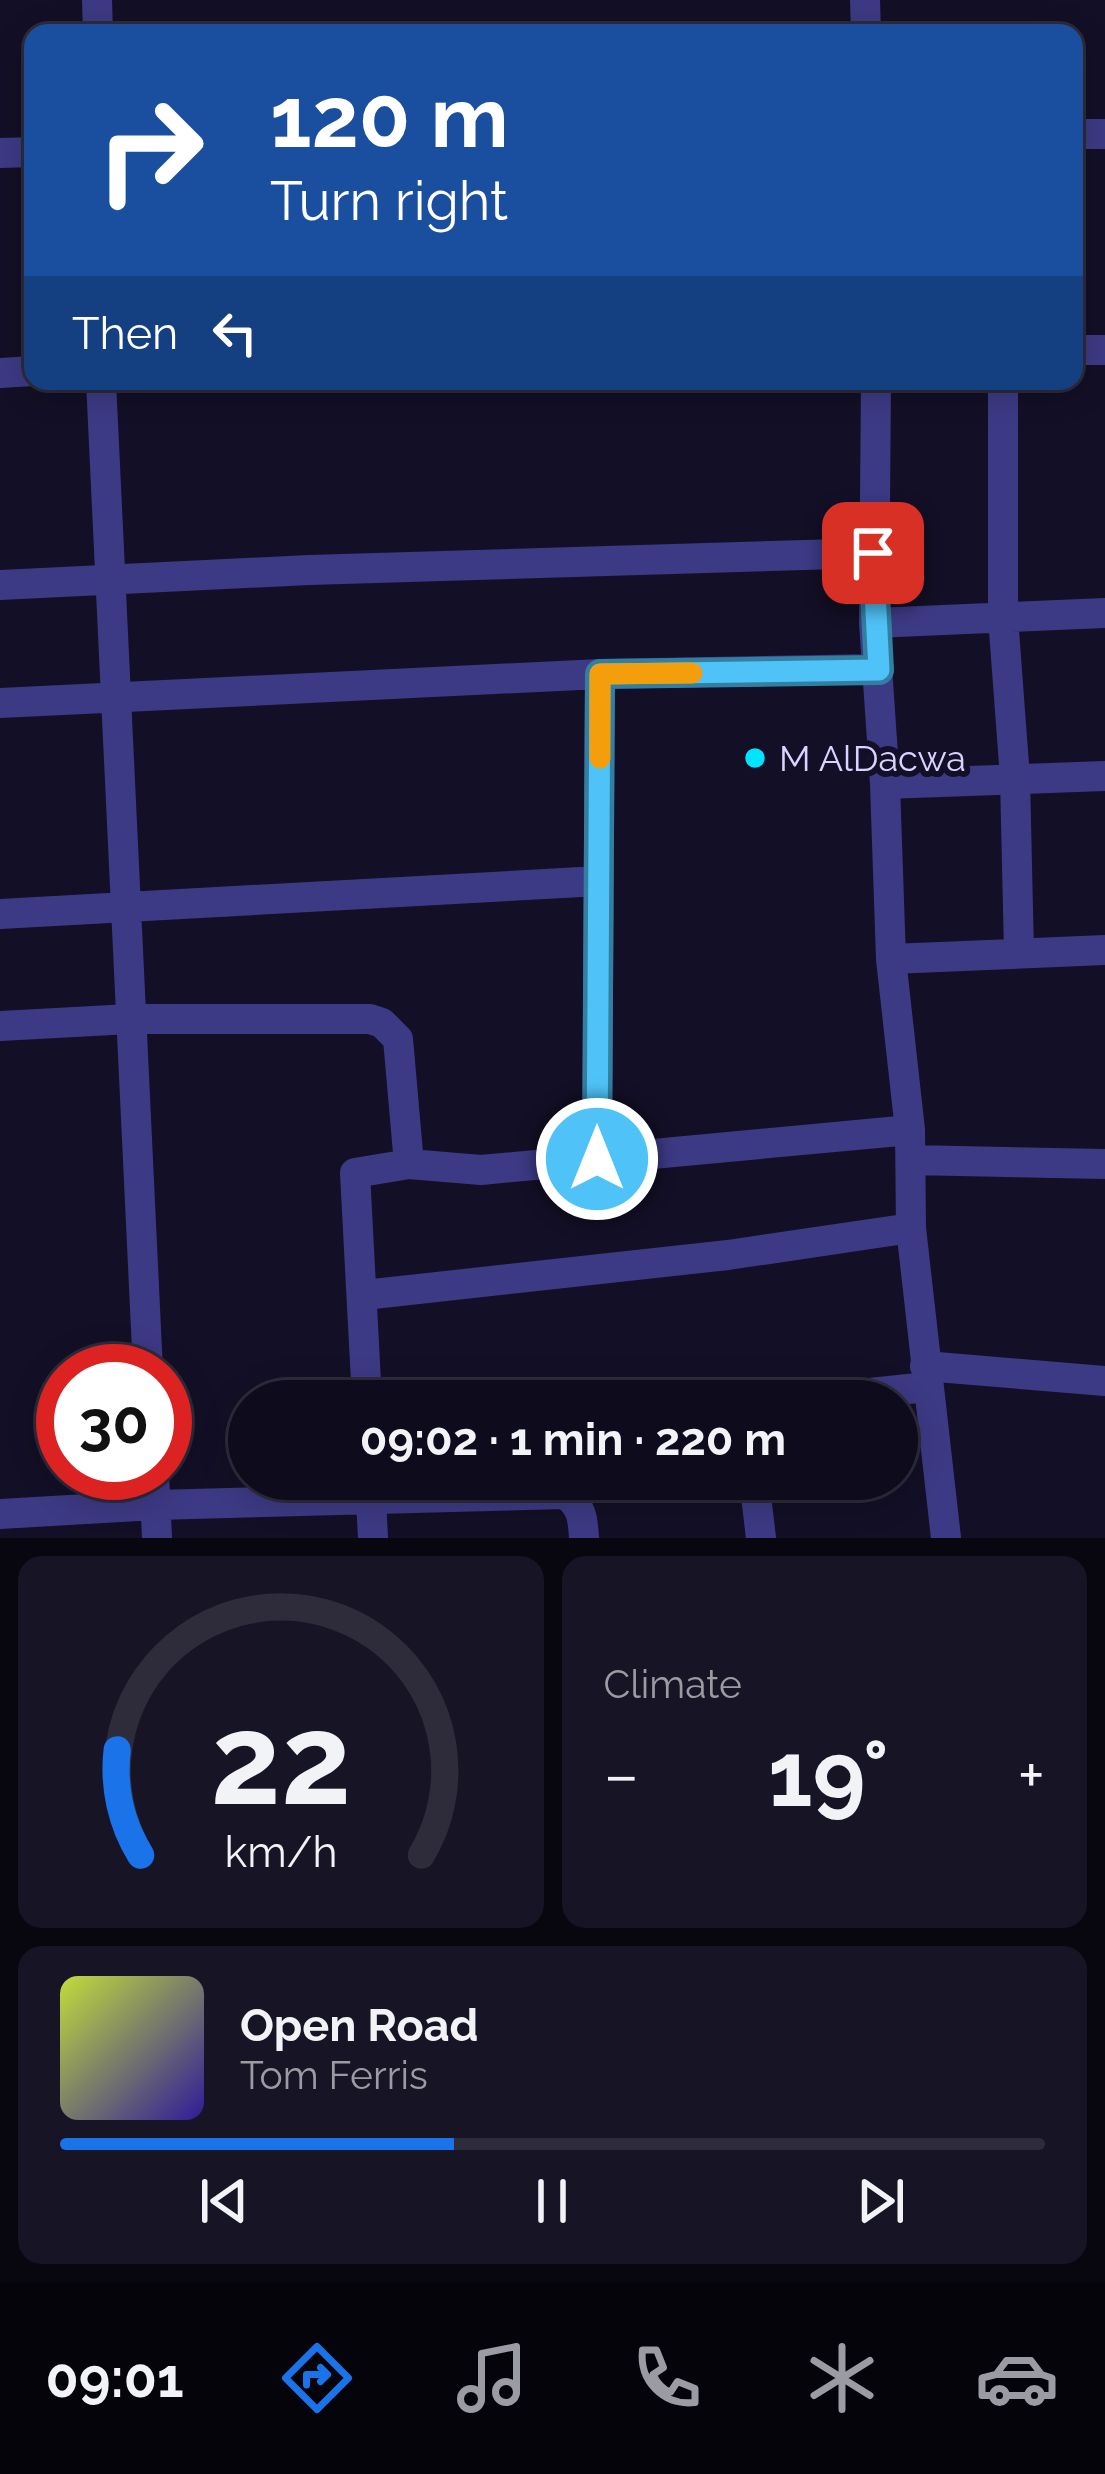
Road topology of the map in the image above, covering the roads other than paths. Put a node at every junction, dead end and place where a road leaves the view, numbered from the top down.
1 (100, 390) edge
2 (876, 390) edge
3 (1003, 390) edge
4 (873, 553) junction
5 (109, 582) junction
6 (0, 585) edge
7 (1105, 613) edge
8 (1003, 617) junction
9 (874, 623) junction
10 (879, 670) junction
11 (600, 674) junction
12 (113, 699) junction
13 (0, 704) edge
14 (1105, 776) edge
15 (1015, 778) junction
16 (885, 784) junction
17 (599, 881) junction
18 (125, 905) junction
19 (0, 914) edge
20 (1105, 950) edge
21 (1019, 953) junction
22 (891, 959) junction
23 (130, 1019) junction
24 (0, 1026) edge
25 (910, 1145) junction
26 (597, 1159) junction
27 (409, 1164) junction
28 (1105, 1164) edge
29 (910, 1228) junction
30 (364, 1295) junction
31 (147, 1344) edge
32 (926, 1376) junction
33 (366, 1380) edge
34 (905, 1380) edge
35 (1105, 1382) edge
36 (155, 1500) edge
37 (228, 1500) edge
38 (371, 1500) edge
39 (573, 1500) edge
40 (756, 1500) edge
41 (155, 1505) junction
42 (0, 1514) edge
43 (157, 1538) edge
44 (373, 1538) edge
45 (584, 1538) edge
46 (761, 1538) edge
47 (946, 1538) edge

1 - 5 street
2 - 4 street
3 - 8 street
4 - 5 street
4 - 9 street
5 - 6 street
5 - 12 street
7 - 8 street
8 - 9 street
8 - 15 street
9 - 10 street
10 - 11 street
10 - 16 street
11 - 12 street
11 - 17 street
12 - 13 street
12 - 18 street
14 - 15 street
15 - 16 street
15 - 21 street
16 - 22 street
17 - 18 street
17 - 26 street
18 - 19 street
18 - 23 street
20 - 21 street
21 - 22 street
22 - 25 street
23 - 24 street
23 - 27 street
23 - 31 street
25 - 26 street
25 - 28 street
25 - 29 street
26 - 27 street
27 - 30 street
29 - 30 street
29 - 32 street
30 - 33 street
32 - 34 street
32 - 35 street
32 - 47 street
36 - 41 street
37 - 41 street
38 - 44 street
39 - 45 street
40 - 46 street
41 - 42 street
41 - 43 street

